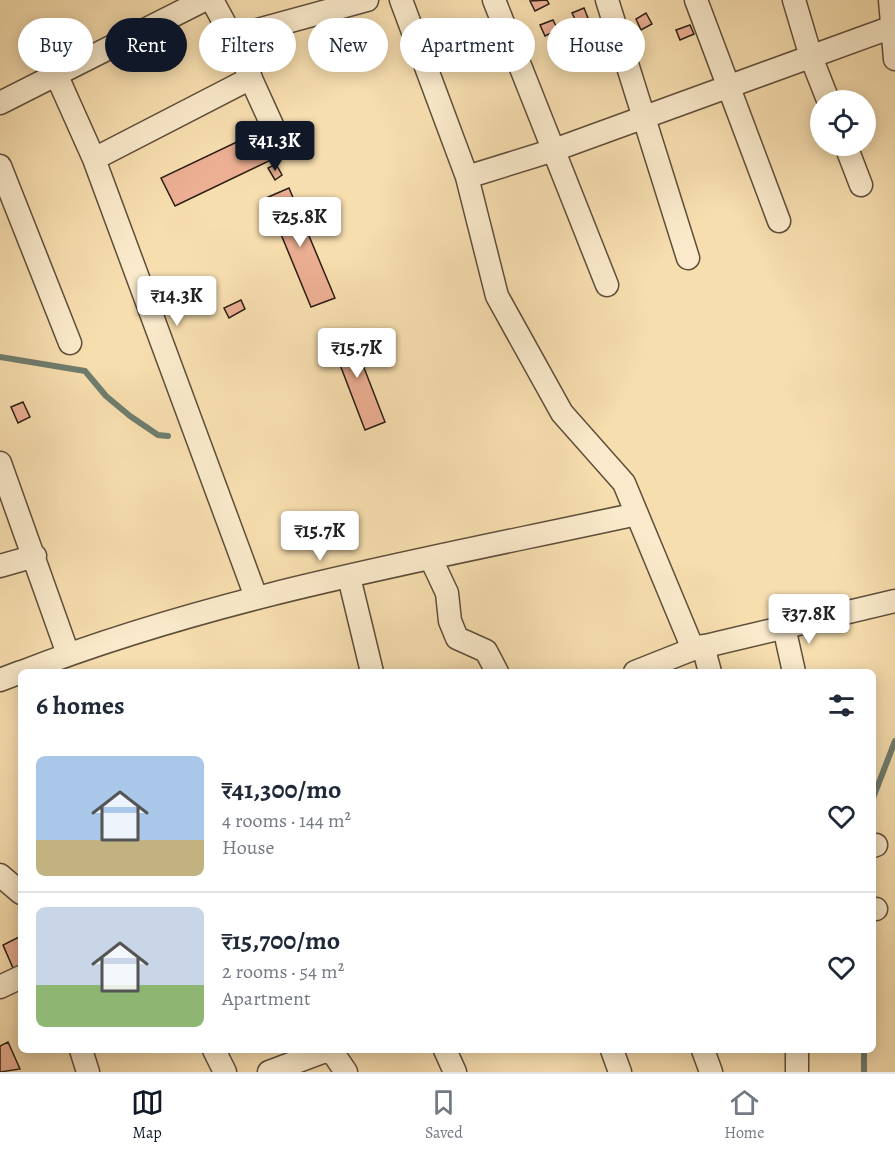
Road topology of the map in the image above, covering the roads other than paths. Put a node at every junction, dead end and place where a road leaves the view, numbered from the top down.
1 (204, 0) edge
2 (212, 0) edge
3 (367, 0) edge
4 (401, 0) edge
5 (494, 0) edge
6 (607, 0) edge
7 (696, 0) edge
8 (794, 0) edge
9 (890, 0) edge
10 (222, 18) edge
11 (296, 19) edge
12 (893, 27) edge
13 (811, 57) junction
14 (895, 59) edge
15 (247, 72) edge
16 (56, 74) junction
17 (250, 78) junction
18 (728, 87) junction
19 (824, 90) edge
20 (0, 103) edge
21 (645, 117) junction
22 (272, 125) dead end
23 (554, 150) junction
24 (850, 156) edge
25 (94, 159) junction
26 (0, 166) edge
27 (467, 177) junction
28 (861, 185) dead end
29 (779, 221) dead end
30 (688, 258) dead end
31 (608, 285) dead end
32 (70, 343) dead end
33 (0, 463) edge
34 (637, 514) junction
35 (35, 556) junction
36 (431, 559) junction
37 (0, 566) edge
38 (349, 577) junction
39 (256, 597) junction
40 (895, 601) edge
41 (784, 627) junction
42 (698, 648) junction
43 (68, 654) junction
44 (29, 669) edge
45 (371, 669) edge
46 (495, 669) edge
47 (643, 669) edge
48 (708, 669) edge
49 (793, 669) edge
50 (18, 673) edge
51 (0, 680) edge
52 (0, 875) edge
53 (18, 890) edge
54 (18, 978) edge
55 (0, 987) edge
56 (82, 1053) edge
57 (216, 1053) edge
58 (321, 1053) edge
59 (331, 1053) edge
60 (446, 1053) edge
61 (613, 1053) edge
62 (704, 1053) edge
63 (797, 1053) edge
64 (88, 1072) edge
65 (225, 1072) edge
66 (268, 1072) edge
67 (346, 1072) edge
68 (454, 1072) edge
69 (620, 1072) edge
70 (711, 1072) edge
71 (797, 1072) edge

1 - 16 street
2 - 10 street
3 - 11 street
4 - 27 street
5 - 23 street
6 - 21 street
7 - 18 street
8 - 13 street
9 - 12 street
12 - 13 street
12 - 14 street
13 - 18 street
13 - 19 street
15 - 17 street
16 - 20 street
16 - 25 street
17 - 22 street
17 - 25 street
18 - 21 street
18 - 29 street
21 - 23 street
21 - 30 street
23 - 27 street
23 - 31 street
24 - 28 street
25 - 39 street
26 - 32 street
27 - 34 street
33 - 35 street
34 - 36 street
34 - 42 street
35 - 37 street
35 - 43 street
36 - 38 street
36 - 46 street
38 - 39 street
38 - 45 street
39 - 43 street
40 - 41 street
41 - 42 street
41 - 49 street
42 - 47 street
42 - 48 street
43 - 44 street
50 - 51 street
52 - 53 street
54 - 55 street
56 - 64 street
57 - 65 street
58 - 66 street
59 - 67 street
60 - 68 street
61 - 69 street
62 - 70 street
63 - 71 street

